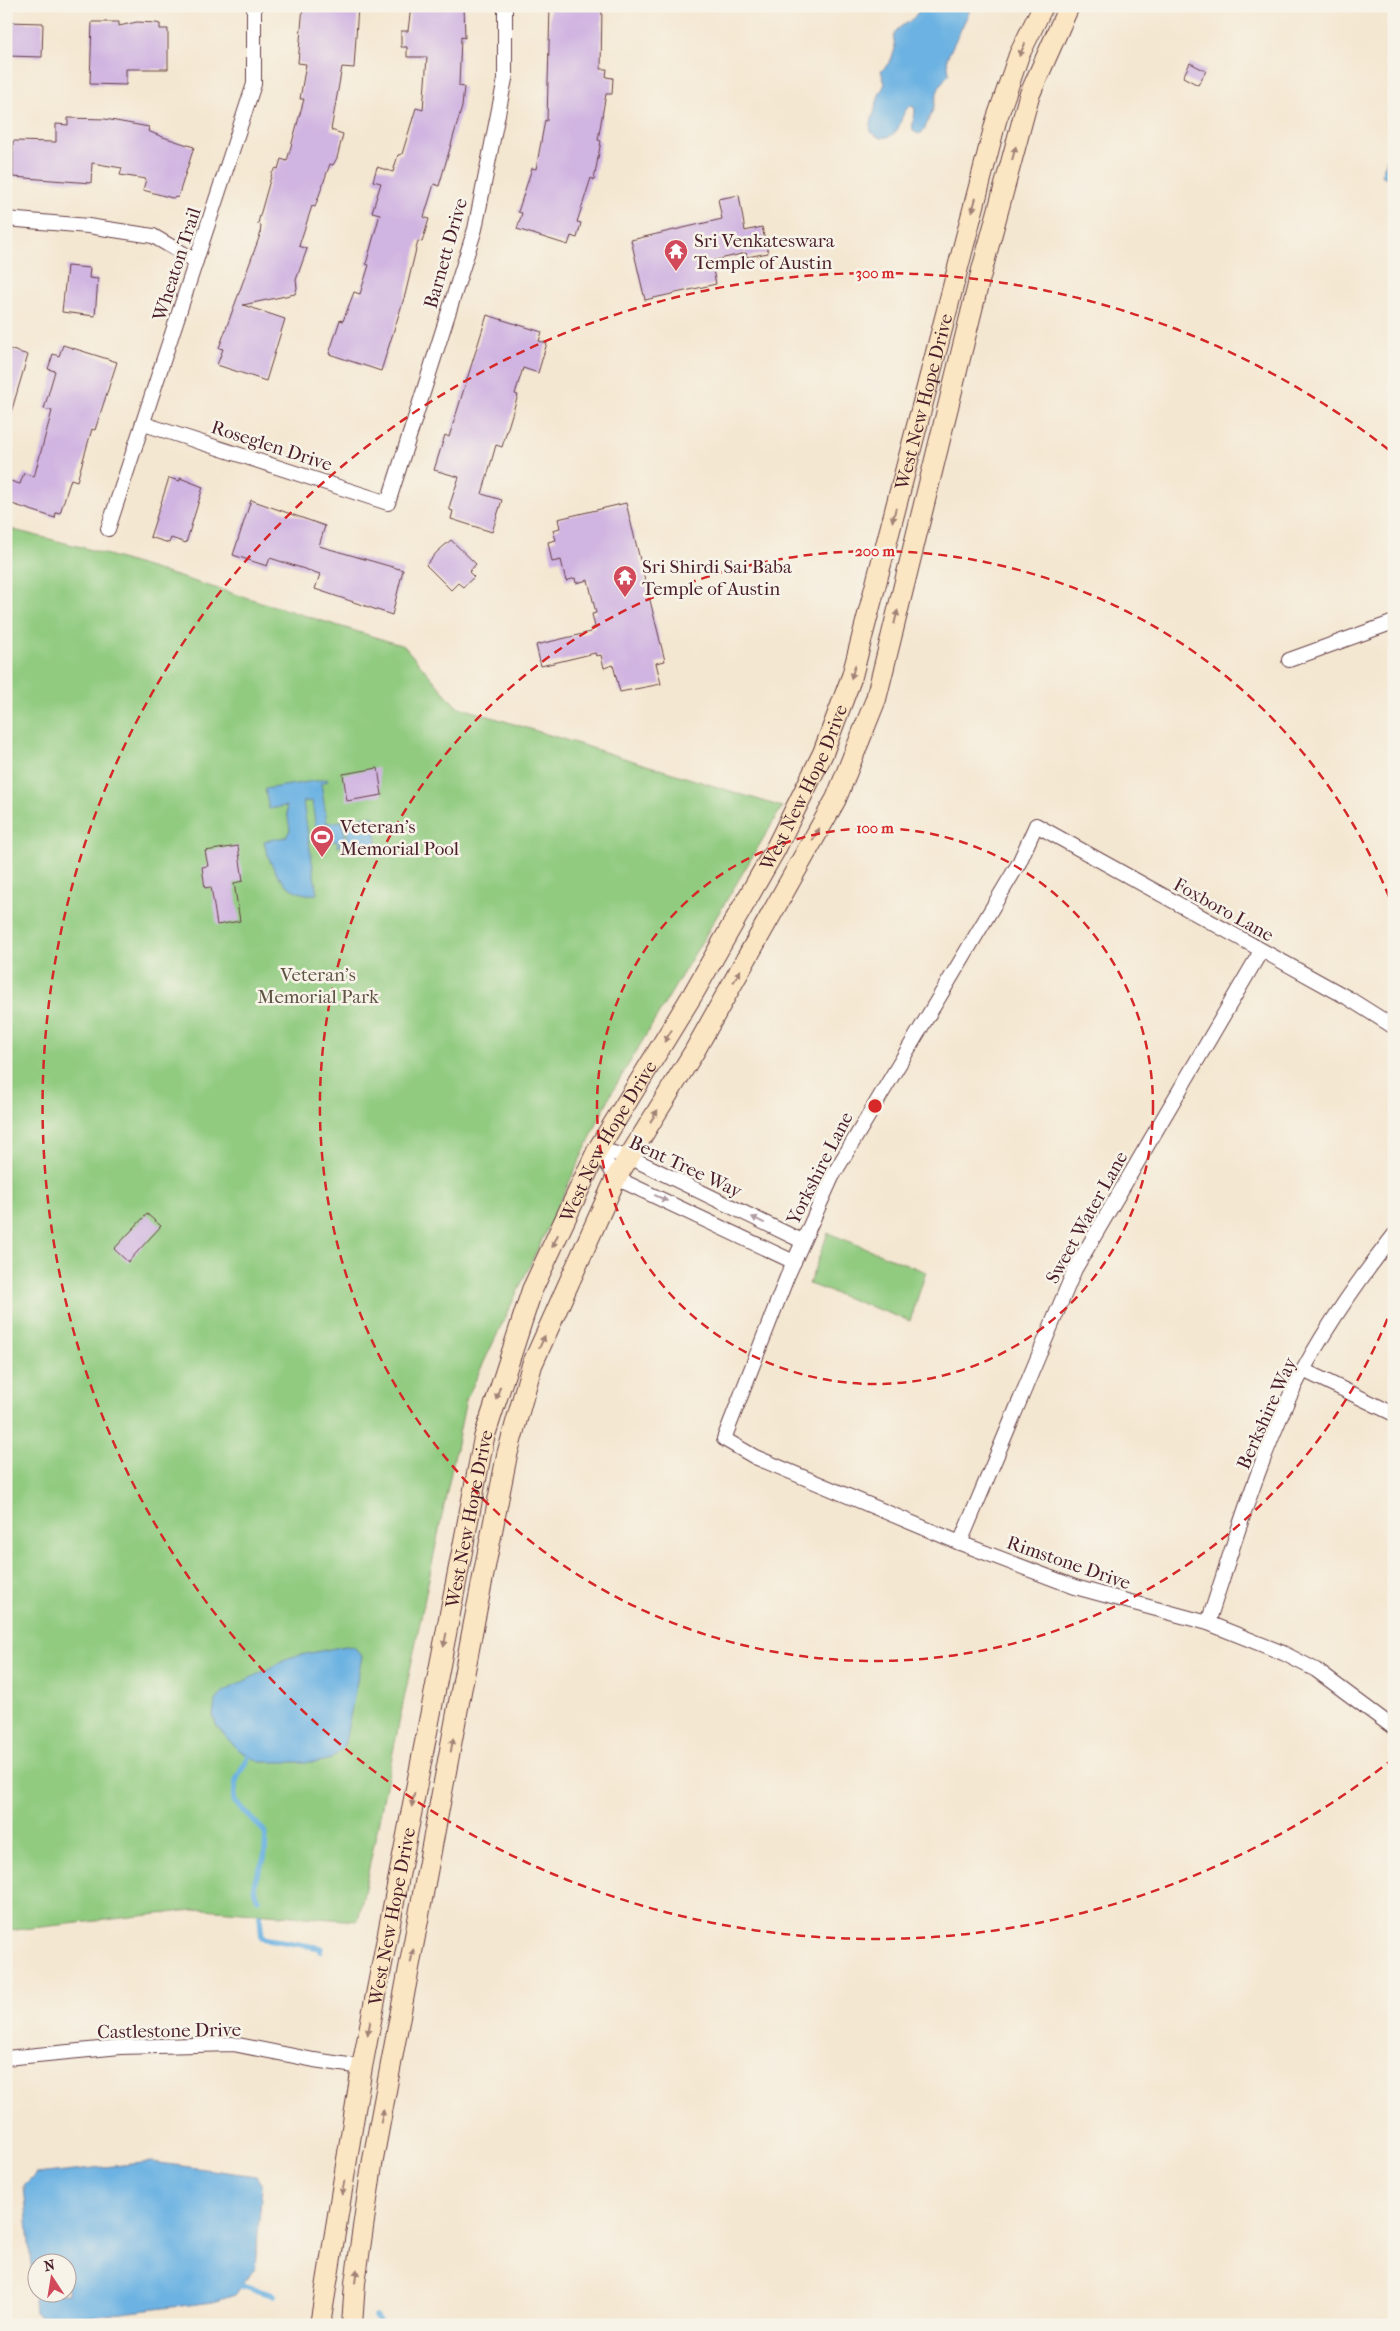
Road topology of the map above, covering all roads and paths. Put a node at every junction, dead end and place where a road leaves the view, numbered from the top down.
1 (254, 6) edge
2 (505, 6) edge
3 (1043, 6) edge
4 (1069, 6) edge
5 (6, 219) edge
6 (196, 261) junction
7 (144, 424) junction
8 (388, 503) joint
9 (108, 529) dead end
10 (1394, 622) edge
11 (1289, 660) dead end
12 (1036, 825) joint
13 (1261, 951) junction
14 (1394, 1027) edge
15 (598, 1149) junction
16 (629, 1157) junction
17 (616, 1178) junction
18 (1394, 1236) edge
19 (802, 1241) junction
20 (794, 1262) junction
21 (1303, 1370) junction
22 (1394, 1414) edge
23 (724, 1439) joint
24 (960, 1543) junction
25 (1208, 1624) junction
26 (1394, 1728) edge
27 (6, 2058) edge
28 (362, 2067) junction
29 (320, 2325) edge
30 (352, 2325) edge

1 - 6 street, Wheaton Trail
2 - 8 street, Barnett Drive
3 -> 15 main road, West New Hope Drive
16 -> 4 main road, West New Hope Drive
5 - 6 street
6 - 7 street, Wheaton Trail
7 - 8 street, Roseglen Drive
7 - 9 street, Wheaton Trail
10 - 11 street
12 - 13 street, Foxboro Lane
12 - 19 street, Yorkshire Lane
13 - 14 street, Foxboro Lane
13 - 24 street, Sweet Water Lane
15 - 16 street, Bent Tree Way
15 - 17 street, Bent Tree Way
15 -> 28 main road, West New Hope Drive
16 - 17 main road, West New Hope Drive
19 -> 16 street, Bent Tree Way
17 -> 20 street
30 -> 17 main road, West New Hope Drive
18 - 21 street, Berkshire Way
19 - 20 street, Yorkshire Lane
20 - 23 street, Yorkshire Lane
21 - 22 street
21 - 25 street, Berkshire Way
23 - 24 street, Rimstone Drive
24 - 25 street, Rimstone Drive
25 - 26 street, Rimstone Drive
27 - 28 street, Castlestone Drive
28 -> 29 main road, West New Hope Drive

